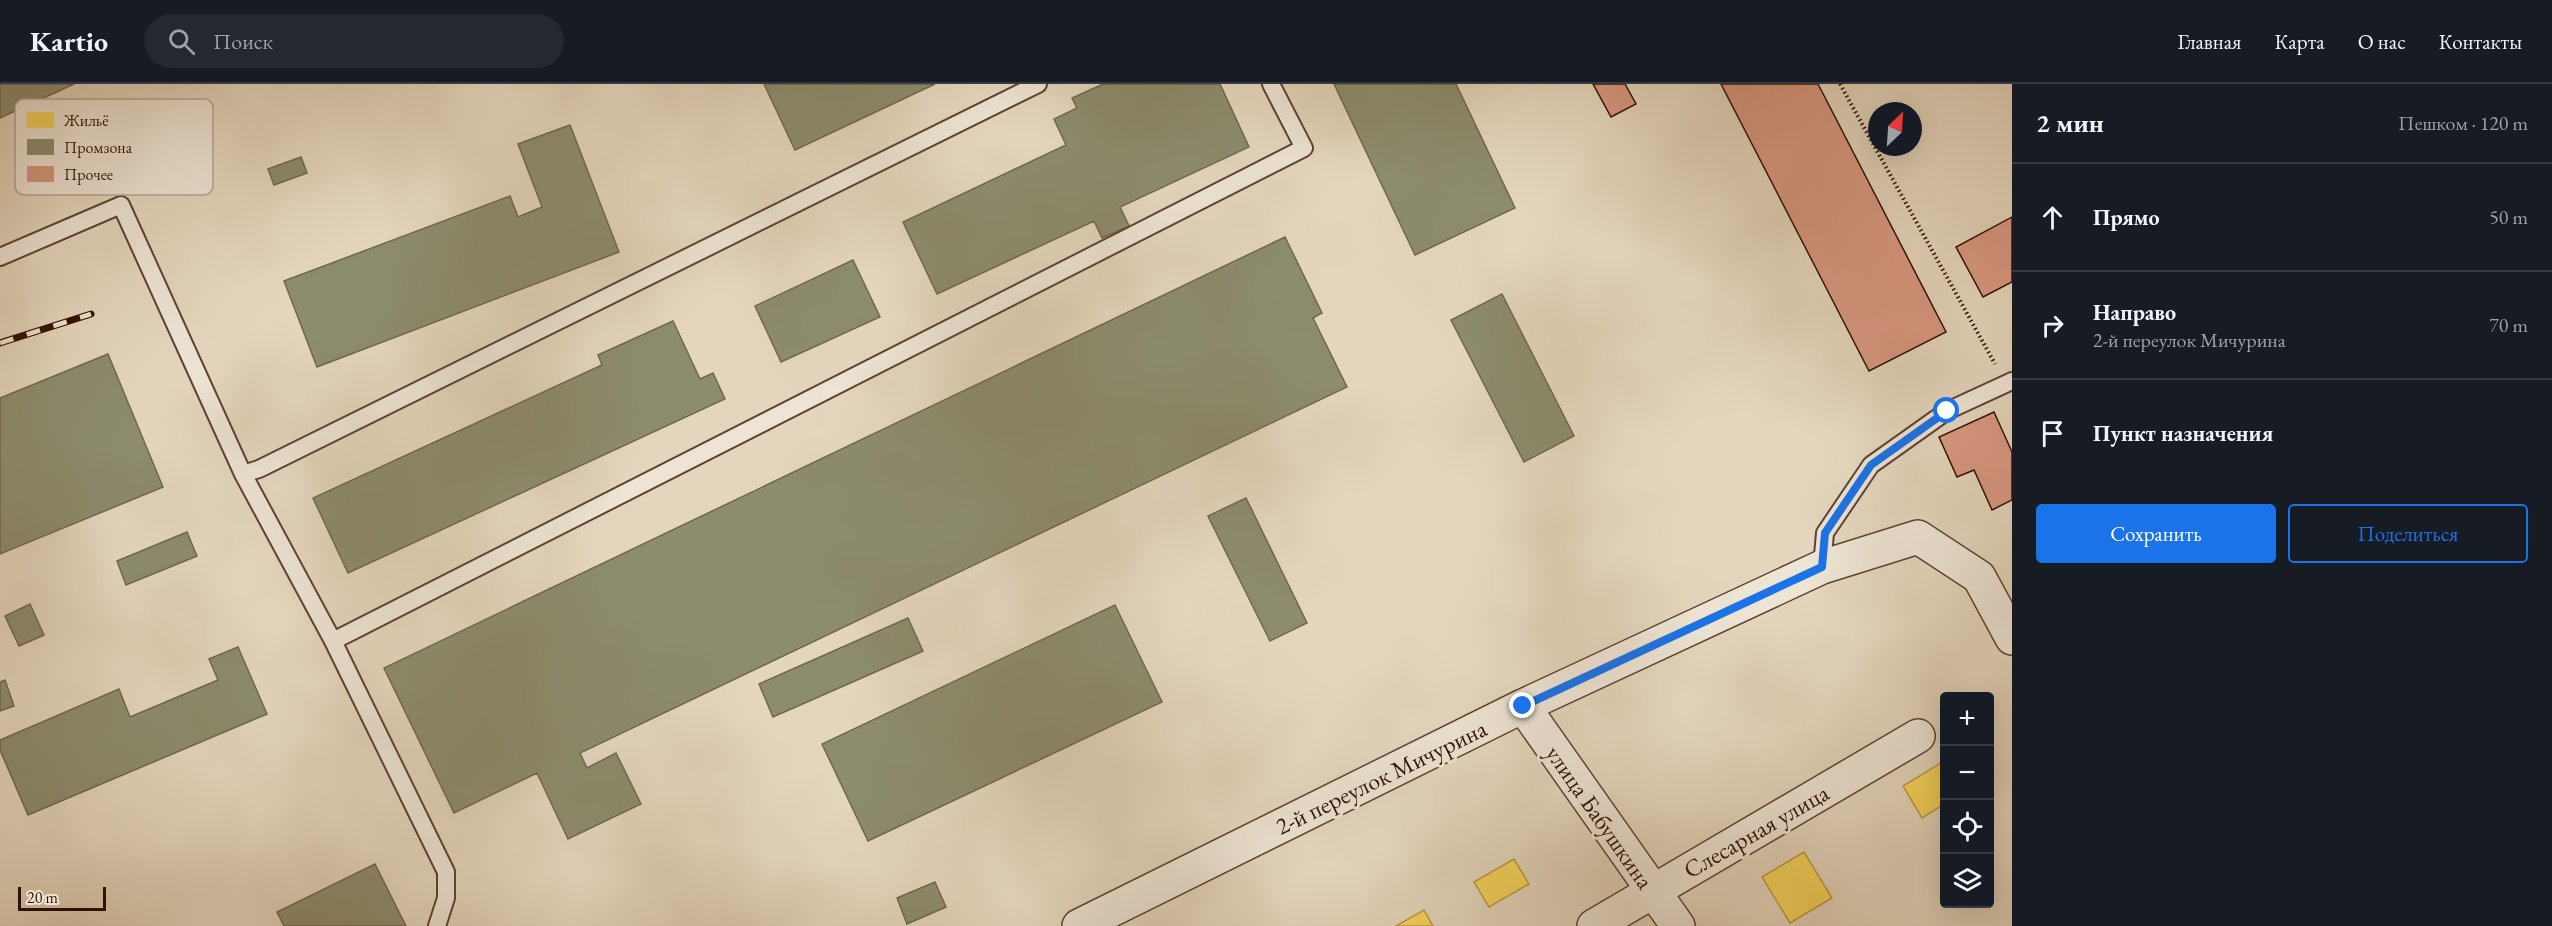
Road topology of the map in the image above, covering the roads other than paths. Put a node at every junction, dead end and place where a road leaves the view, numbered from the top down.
1 (1038, 84) edge
2 (1271, 84) edge
3 (0, 257) edge
4 (2009, 382) edge
5 (243, 474) junction
6 (1822, 567) junction
7 (2012, 638) edge
8 (333, 640) junction
9 (1523, 706) junction
10 (1918, 736) dead end
11 (1652, 892) junction
12 (437, 926) edge
13 (1079, 926) edge
14 (1594, 926) edge
15 (1678, 926) edge

1 - 5 lane
2 - 8 lane
3 - 5 lane
4 - 6 lane
5 - 8 lane
6 - 7 street, 2-й переулок Мичурина
6 - 9 street, 2-й переулок Мичурина
8 - 12 lane
9 - 11 street, улица Бабушкина
9 - 13 street, 2-й переулок Мичурина
10 - 11 street, Слесарная улица
11 - 14 street, Слесарная улица
11 - 15 street, улица Бабушкина

